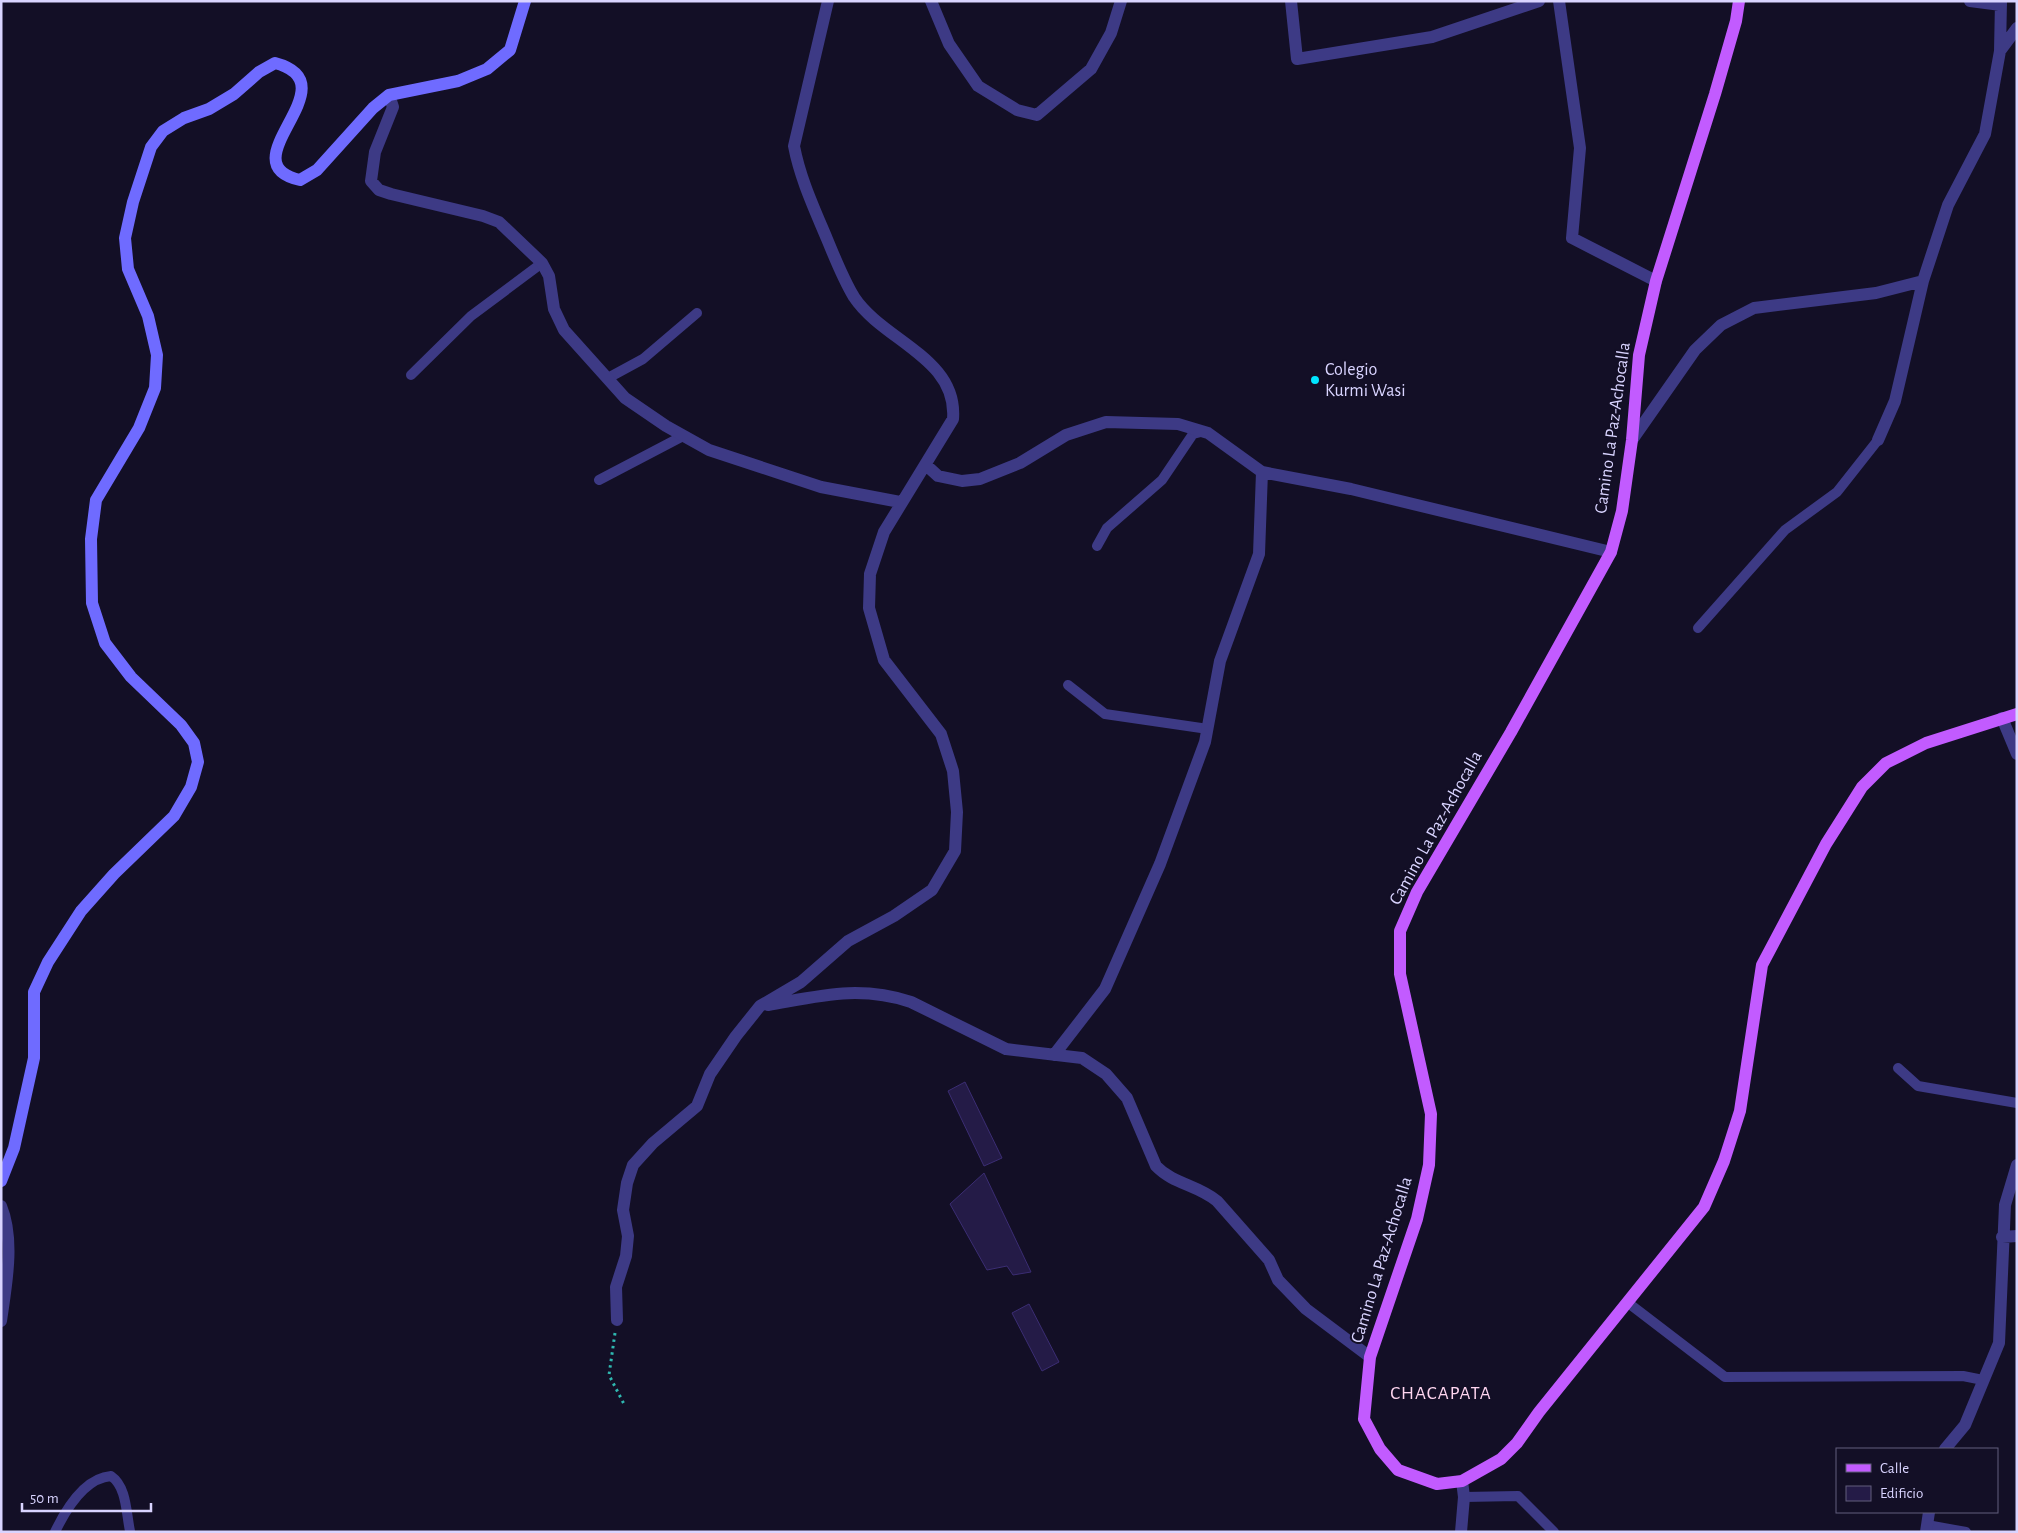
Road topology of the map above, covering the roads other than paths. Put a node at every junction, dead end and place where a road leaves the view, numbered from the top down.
1 (526, 1) edge
2 (828, 1) edge
3 (1121, 1) edge
4 (1291, 1) edge
5 (1539, 1) edge
6 (1559, 1) edge
7 (1739, 1) edge
8 (1970, 1) edge
9 (931, 2) edge
10 (2001, 3) edge
11 (2017, 28) edge
12 (2000, 51) junction
13 (389, 94) junction
14 (542, 263) junction
15 (1656, 281) junction
16 (1923, 281) junction
17 (697, 312) dead end
18 (411, 375) dead end
19 (608, 378) junction
20 (1201, 432) junction
21 (683, 436) junction
22 (1632, 440) junction
23 (1878, 440) joint
24 (926, 465) junction
25 (1262, 472) junction
26 (599, 480) dead end
27 (900, 502) junction
28 (1098, 546) dead end
29 (1611, 552) junction
30 (1698, 628) dead end
31 (1068, 685) dead end
32 (2017, 714) edge
33 (2002, 718) junction
34 (1208, 730) junction
35 (2017, 754) edge
36 (760, 1006) junction
37 (1054, 1055) junction
38 (1898, 1068) dead end
39 (2017, 1103) edge
40 (2017, 1165) edge
41 (1, 1180) edge
42 (1, 1206) edge
43 (2017, 1236) edge
44 (2002, 1237) junction
45 (1627, 1302) junction
46 (617, 1320) road end
47 (1, 1321) edge
48 (1370, 1357) junction
49 (1983, 1380) junction
50 (1946, 1448) edge
51 (1462, 1481) junction
52 (1464, 1496) junction
53 (1927, 1523) edge
54 (55, 1532) edge
55 (130, 1532) edge
56 (1461, 1532) edge
57 (1554, 1532) edge
58 (1966, 1532) edge

1 - 13 main road
2 - 24 street
3 - 9 street
4 - 5 street
6 - 15 street
7 - 15 main road, Camino La Paz-Achocalla
8 - 10 street
10 - 12 street
11 - 12 street
12 - 16 street
13 - 14 street
13 - 41 main road
14 - 18 lane
14 - 19 street
15 - 22 main road, Camino La Paz-Achocalla
16 - 22 street
16 - 23 street
17 - 19 lane
19 - 21 street
20 - 24 street
20 - 25 street
20 - 28 lane
21 - 26 lane
21 - 27 street
22 - 29 main road, Camino La Paz-Achocalla
23 - 30 lane
24 - 27 street
25 - 29 street
25 - 34 street
27 - 36 street
29 - 48 main road, Camino La Paz-Achocalla
31 - 34 lane
32 - 33 main road, Camino La Paz-Achocalla
33 - 35 street
33 - 45 main road, Camino La Paz-Achocalla
34 - 37 street
36 - 37 street
36 - 46 street
37 - 48 street
38 - 39 lane
40 - 44 street
42 - 47 street
43 - 44 street
44 - 49 street
45 - 49 lane
45 - 51 main road, Camino La Paz-Achocalla
48 - 51 main road, Camino La Paz-Achocalla
49 - 50 street
51 - 52 street
52 - 56 street
52 - 57 lane
53 - 58 lane
54 - 55 lane

